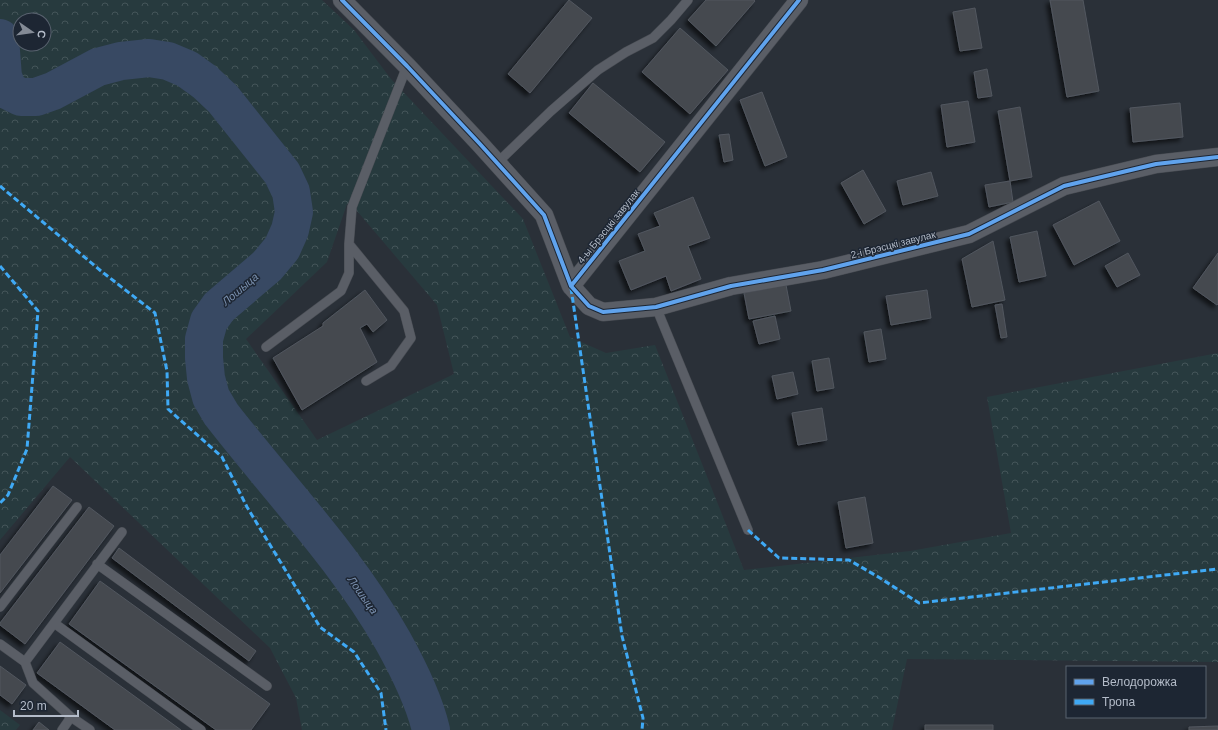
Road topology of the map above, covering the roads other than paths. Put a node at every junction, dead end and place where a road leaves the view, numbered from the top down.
1 (342, 0) edge
2 (688, 0) edge
3 (799, 0) edge
4 (407, 66) junction
5 (1218, 157) edge
6 (497, 163) junction
7 (349, 244) junction
8 (571, 286) junction
9 (656, 307) junction
10 (266, 346) dead end
11 (366, 381) dead end
12 (77, 507) dead end
13 (748, 530) dead end
14 (122, 532) dead end
15 (97, 564) junction
16 (0, 607) edge
17 (54, 623) junction
18 (0, 644) edge
19 (25, 662) junction
20 (266, 686) dead end
21 (71, 717) junction
22 (62, 730) edge
23 (90, 730) edge
24 (201, 730) edge

1 - 4 street, 4-ы Брэсцкі завулак
2 - 6 lane
3 - 8 street, 4-ы Брэсцкі завулак
4 - 6 street, 4-ы Брэсцкі завулак
4 - 7 lane
5 - 9 street, 2-і Брэсцкі завулак
6 - 8 street, 4-ы Брэсцкі завулак
7 - 10 lane
7 - 11 lane
8 - 9 street, 2-і Брэсцкі завулак
9 - 13 lane
12 - 16 lane
14 - 15 lane
15 - 17 lane
15 - 20 lane
17 - 19 lane
17 - 24 lane
18 - 19 lane
19 - 21 lane
21 - 22 lane
21 - 23 lane

